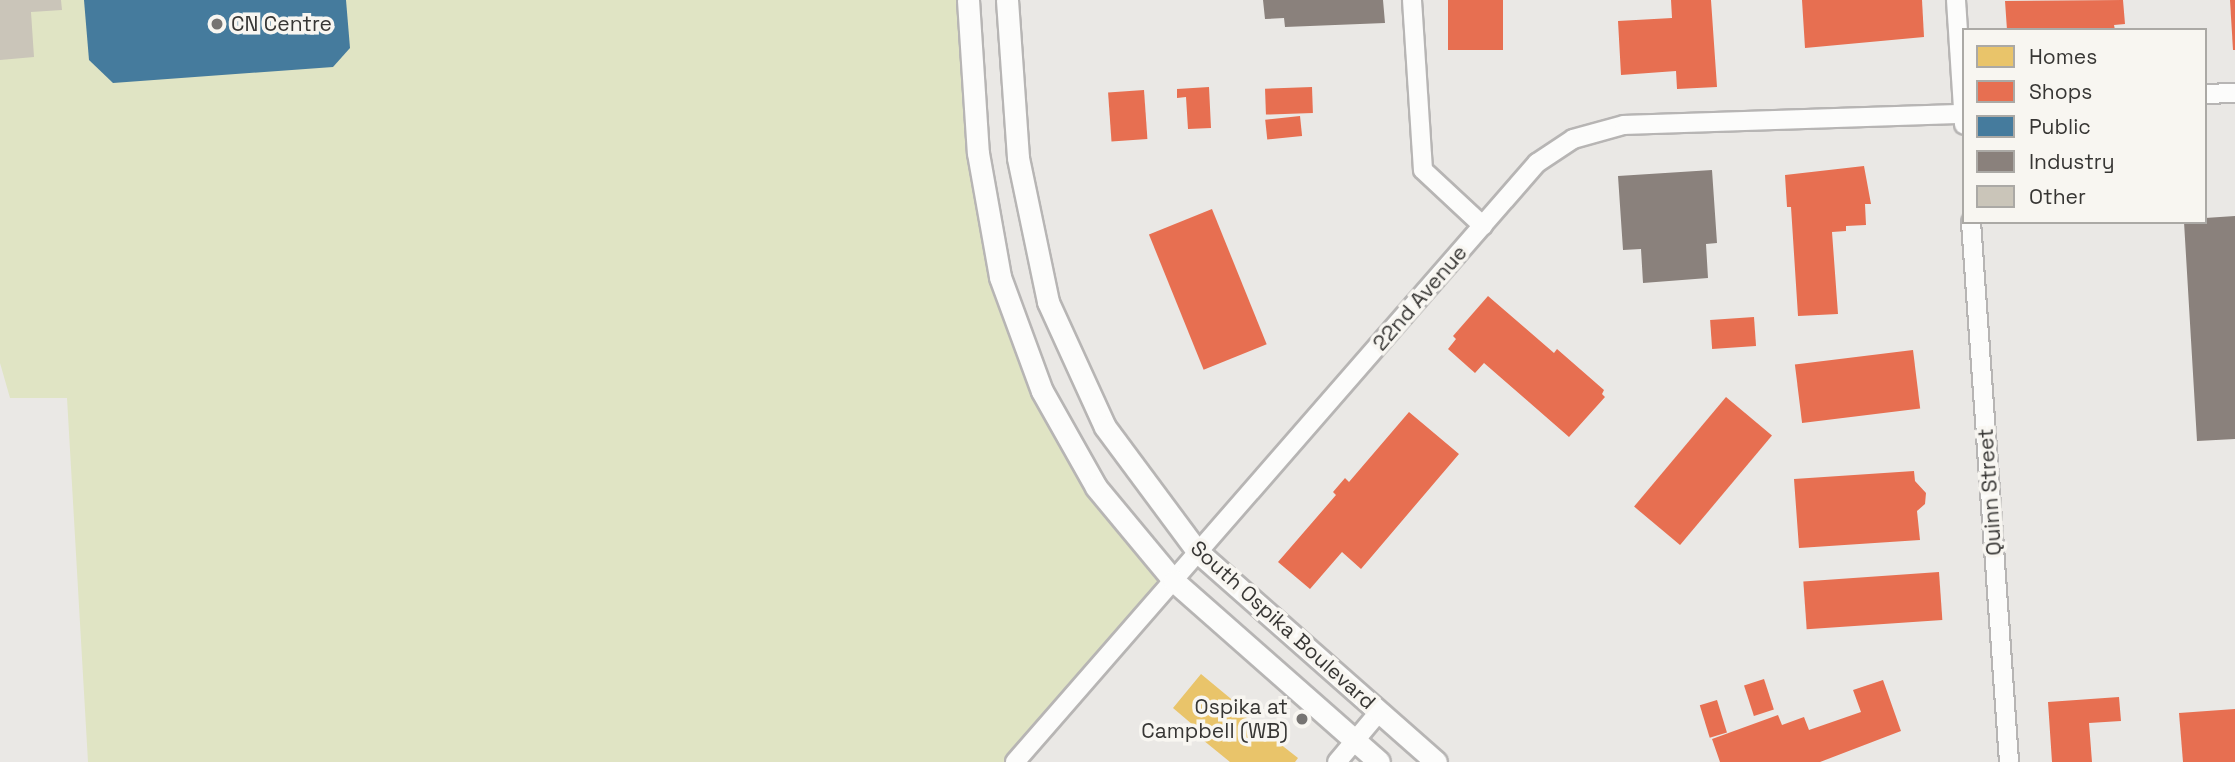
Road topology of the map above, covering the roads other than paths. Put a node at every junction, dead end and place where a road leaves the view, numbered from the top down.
1 (968, 0) edge
2 (1007, 0) edge
3 (1412, 0) edge
4 (1955, 0) edge
5 (2235, 93) edge
6 (2207, 94) edge
7 (1962, 100) edge
8 (1962, 114) edge
9 (1971, 224) edge
10 (1483, 226) junction
11 (1198, 552) junction
12 (1174, 581) junction
13 (1379, 712) junction
14 (1355, 741) junction
15 (1015, 762) edge
16 (1337, 762) edge
17 (1379, 762) edge
18 (1436, 762) edge
19 (2009, 762) edge

1 - 12 main road, South Ospika Boulevard
2 - 11 main road, South Ospika Boulevard
3 - 10 street
4 - 7 street
5 - 6 street
8 - 10 street, 22nd Avenue
9 - 19 street, Quinn Street
10 - 11 street, 22nd Avenue
11 - 12 street, 22nd Avenue
11 - 13 main road, South Ospika Boulevard
12 - 14 main road, South Ospika Boulevard
12 - 15 street, 22nd Avenue
13 - 14 street
13 - 18 main road, South Ospika Boulevard
14 - 16 street
14 - 17 main road, South Ospika Boulevard

